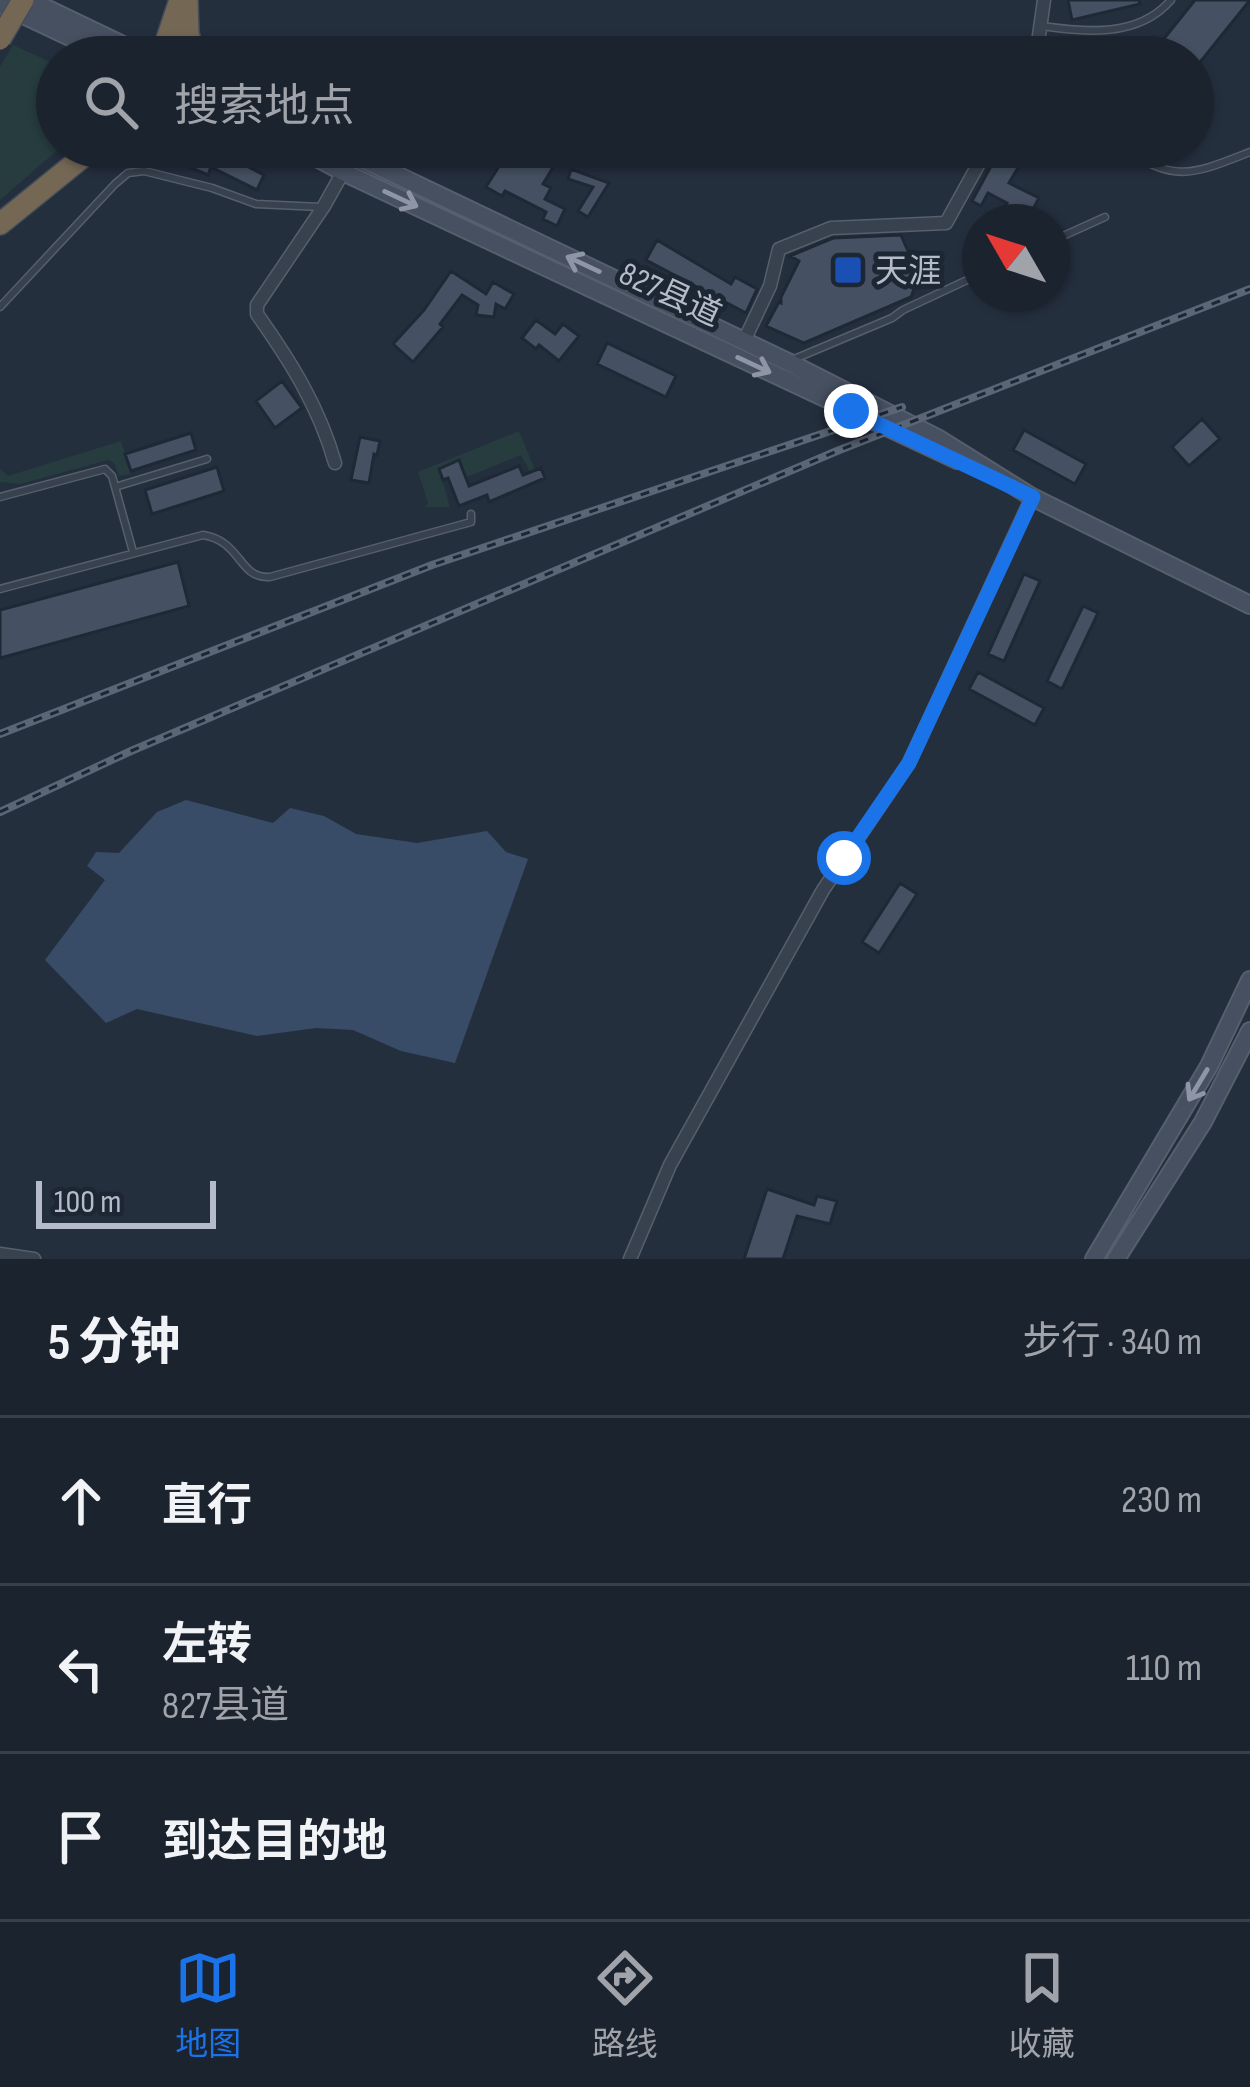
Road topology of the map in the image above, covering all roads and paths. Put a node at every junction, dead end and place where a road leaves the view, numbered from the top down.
1 (26, 0) edge
2 (184, 0) edge
3 (1044, 0) edge
4 (1171, 0) edge
5 (0, 4) edge
6 (1041, 26) junction
7 (68, 36) edge
8 (103, 36) edge
9 (169, 36) edge
10 (189, 36) edge
11 (1039, 36) edge
12 (0, 39) edge
13 (1250, 152) edge
14 (1214, 166) edge
15 (68, 168) edge
16 (335, 168) edge
17 (382, 168) edge
18 (976, 168) edge
19 (1162, 168) edge
20 (1208, 168) edge
21 (343, 172) junction
22 (325, 206) junction
23 (1105, 217) dead end
24 (0, 224) edge
25 (1070, 233) edge
26 (962, 283) edge
27 (0, 307) edge
28 (744, 341) junction
29 (788, 362) junction
30 (207, 459) dead end
31 (335, 463) dead end
32 (116, 488) junction
33 (1028, 494) junction
34 (0, 497) edge
35 (471, 514) dead end
36 (133, 552) junction
37 (0, 589) edge
38 (1250, 604) edge
39 (1250, 980) edge
40 (1250, 1031) edge
41 (0, 1254) edge
42 (34, 1259) edge
43 (630, 1259) edge
44 (1094, 1259) edge
45 (1116, 1259) edge

1 - 8 main road
1 - 12 highway, bridge
2 - 9 highway
2 - 10 highway
3 - 6 street
4 - 6 lane
5 - 7 main road
6 - 11 street
13 - 14 lane
15 - 24 highway
16 - 21 main road, 827县道
28 -> 17 main road, 827县道
18 - 28 street
19 - 20 lane
21 - 22 street
21 -> 33 main road, 827县道
22 - 27 lane
22 - 31 street
23 - 25 lane
26 - 29 lane
28 - 29 main road, 827县道
29 - 33 main road, 827县道
30 - 32 lane
32 - 34 lane
32 - 36 lane
33 - 38 main road, 827县道
33 - 43 street
35 - 36 lane
36 - 37 lane
39 -> 44 main road
40 - 45 main road
41 - 42 street

